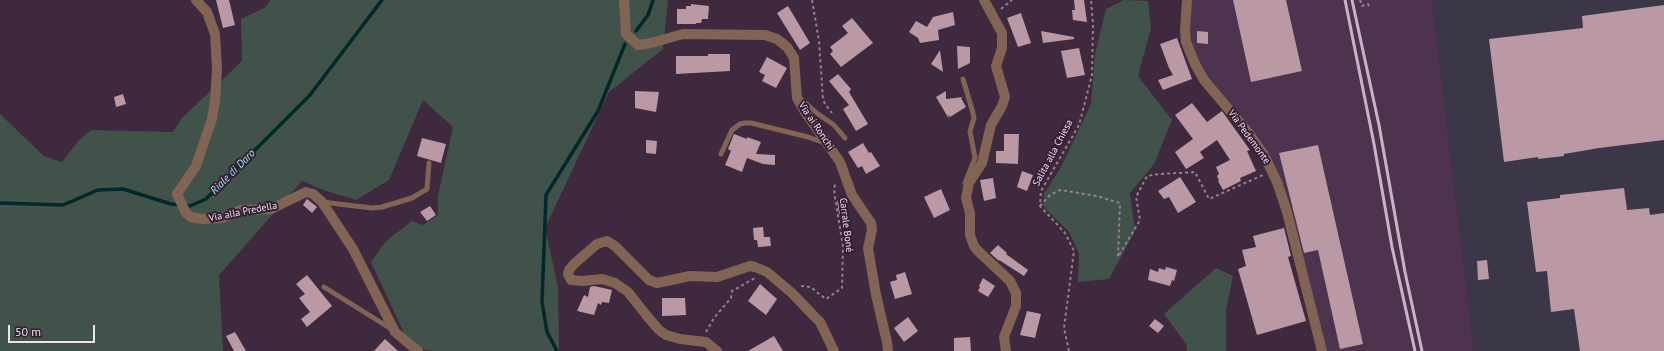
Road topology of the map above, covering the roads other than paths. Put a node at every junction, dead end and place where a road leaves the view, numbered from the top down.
1 (196, 0) edge
2 (624, 0) edge
3 (984, 0) edge
4 (1187, 0) edge
5 (963, 79) dead end
6 (797, 98) junction
7 (845, 138) dead end
8 (829, 144) junction
9 (721, 154) dead end
10 (429, 163) dead end
11 (968, 186) junction
12 (322, 202) junction
13 (324, 287) dead end
14 (395, 332) junction
15 (418, 351) edge
16 (717, 351) edge
17 (834, 351) edge
18 (888, 351) edge
19 (1006, 351) edge
20 (1322, 351) edge

1 - 12 street, Via alla Predella
2 - 6 street, Via ai Ronchi
3 - 11 street
4 - 20 street, Via Pedemonte
5 - 11 lane
6 - 7 lane
6 - 8 street, Via ai Ronchi
8 - 9 lane
8 - 18 street, Via ai Ronchi
10 - 12 lane
11 - 19 street
12 - 14 street, Via alla Predella
13 - 14 lane
14 - 15 street, Via alla Predella
16 - 17 street

